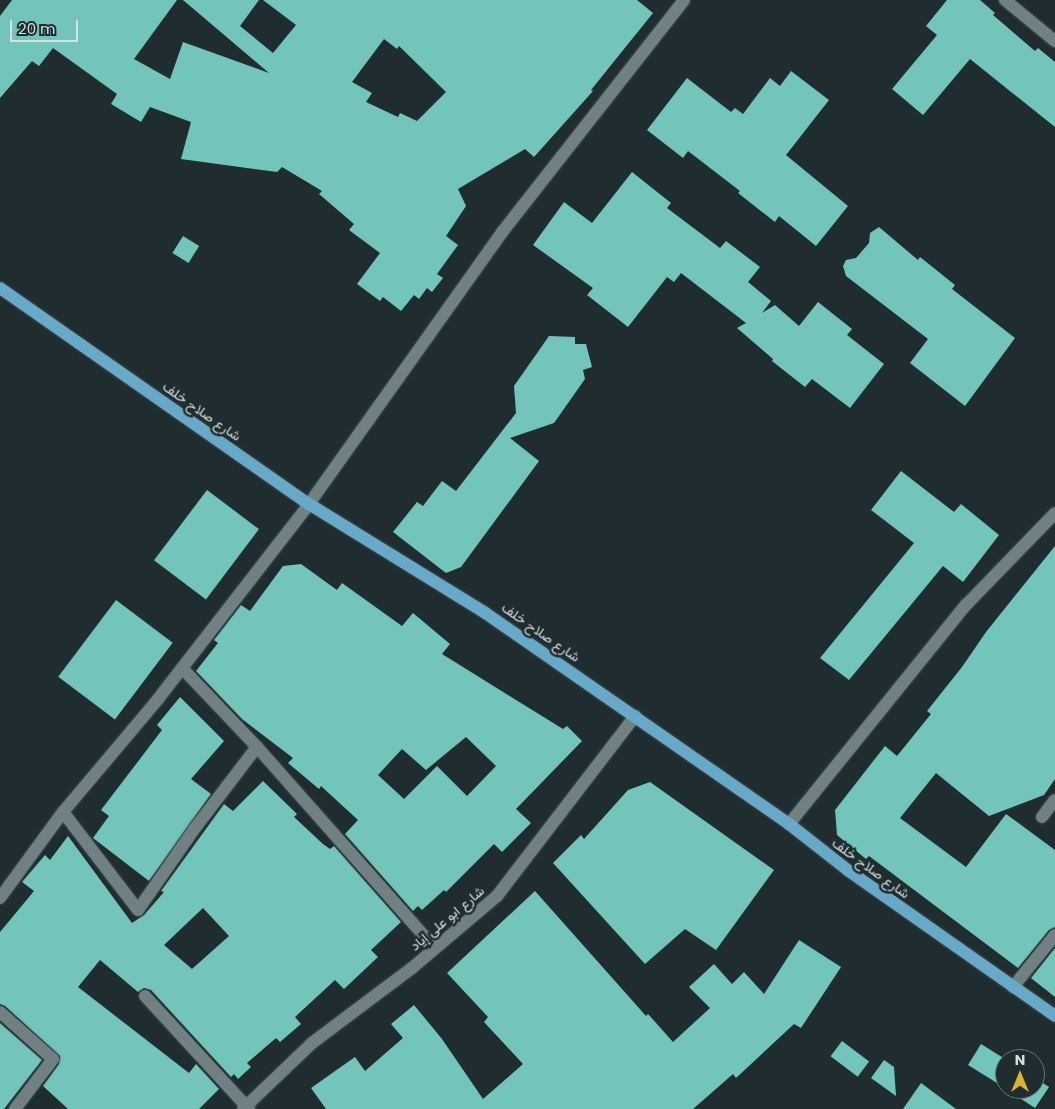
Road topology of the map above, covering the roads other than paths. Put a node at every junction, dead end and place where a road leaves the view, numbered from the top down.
1 (684, 0) edge
2 (1005, 0) edge
3 (1055, 41) edge
4 (0, 288) edge
5 (309, 504) junction
6 (1055, 514) edge
7 (182, 668) junction
8 (635, 716) junction
9 (257, 747) junction
10 (1055, 800) edge
11 (63, 812) junction
12 (1042, 817) dead end
13 (789, 824) junction
14 (0, 898) edge
15 (1055, 934) edge
16 (434, 947) junction
17 (1013, 987) junction
18 (145, 996) dead end
19 (0, 1012) edge
20 (1055, 1016) edge
21 (246, 1108) edge
22 (15, 1109) edge

1 - 5 street
2 - 3 street
4 - 5 main road, شارع صلاح خلف
5 - 7 street
5 - 8 main road, شارع صلاح خلف
6 - 13 street
7 - 9 street
7 - 11 street
8 - 13 main road, شارع صلاح خلف
8 - 16 street, شارع ابو على إياد
9 - 11 street
9 - 16 street
10 - 12 street
11 - 14 street
13 - 17 main road, شارع صلاح خلف
15 - 17 street
16 - 21 street, شارع ابو على إياد
17 - 20 main road, شارع صلاح خلف
18 - 21 street
19 - 22 street

